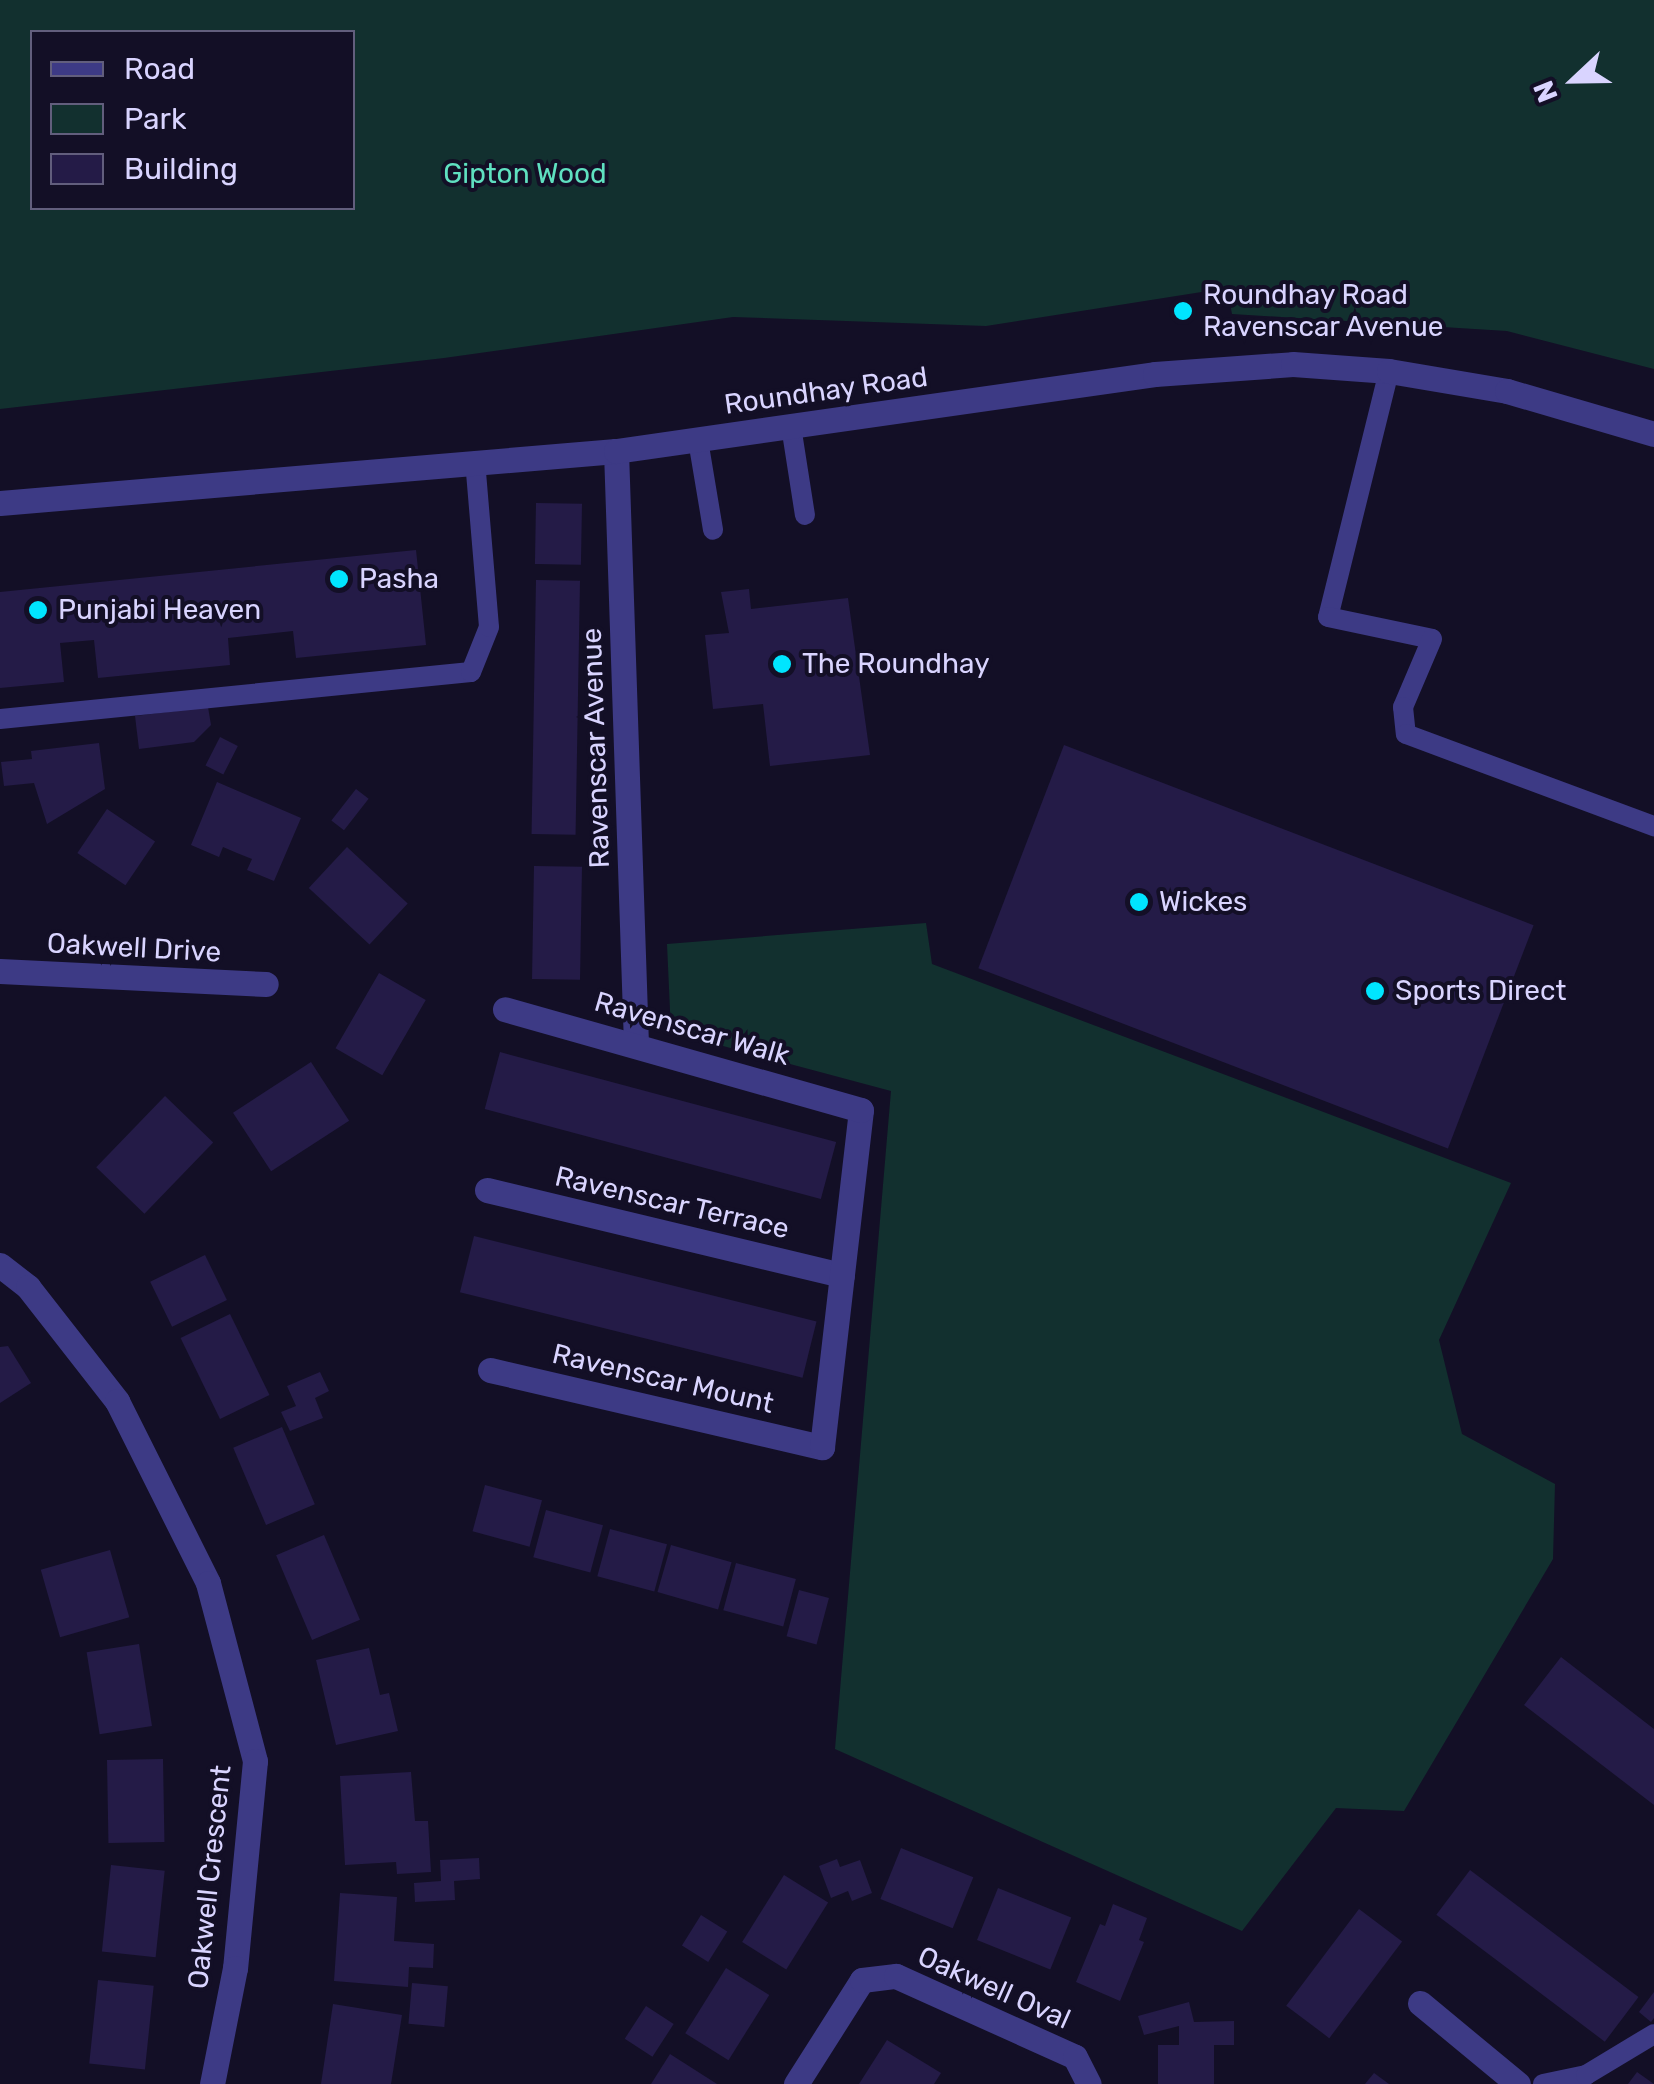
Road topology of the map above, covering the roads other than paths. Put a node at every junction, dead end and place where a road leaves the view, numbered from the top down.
1 (1388, 371) junction
2 (791, 426) junction
3 (1654, 434) edge
4 (698, 440) junction
5 (616, 451) junction
6 (475, 462) junction
7 (0, 503) edge
8 (805, 515) dead end
9 (712, 530) dead end
10 (0, 720) edge
11 (1654, 826) edge
12 (0, 972) edge
13 (266, 984) dead end
14 (505, 1009) dead end
15 (636, 1043) junction
16 (487, 1190) dead end
17 (0, 1265) edge
18 (842, 1275) junction
19 (490, 1370) dead end
20 (1420, 2003) dead end
21 (1654, 2034) edge
22 (212, 2084) edge
23 (796, 2084) edge
24 (1088, 2084) edge
25 (1518, 2084) edge
26 (1542, 2084) edge

1 - 2 street, Roundhay Road
1 - 3 street, Roundhay Road
1 - 11 lane
2 - 4 street, Roundhay Road
2 - 8 lane
4 - 5 street, Roundhay Road
4 - 9 lane
5 - 6 street, Roundhay Road
5 - 15 street, Ravenscar Avenue
6 - 7 street, Roundhay Road
6 - 10 lane
12 - 13 street, Oakwell Drive
14 - 15 street, Ravenscar Walk
15 - 18 street, Ravenscar Walk
16 - 18 street, Ravenscar Terrace
17 - 22 street, Oakwell Crescent
18 - 19 street, Ravenscar Mount
20 - 25 street
21 - 26 lane
23 - 24 street, Oakwell Oval

